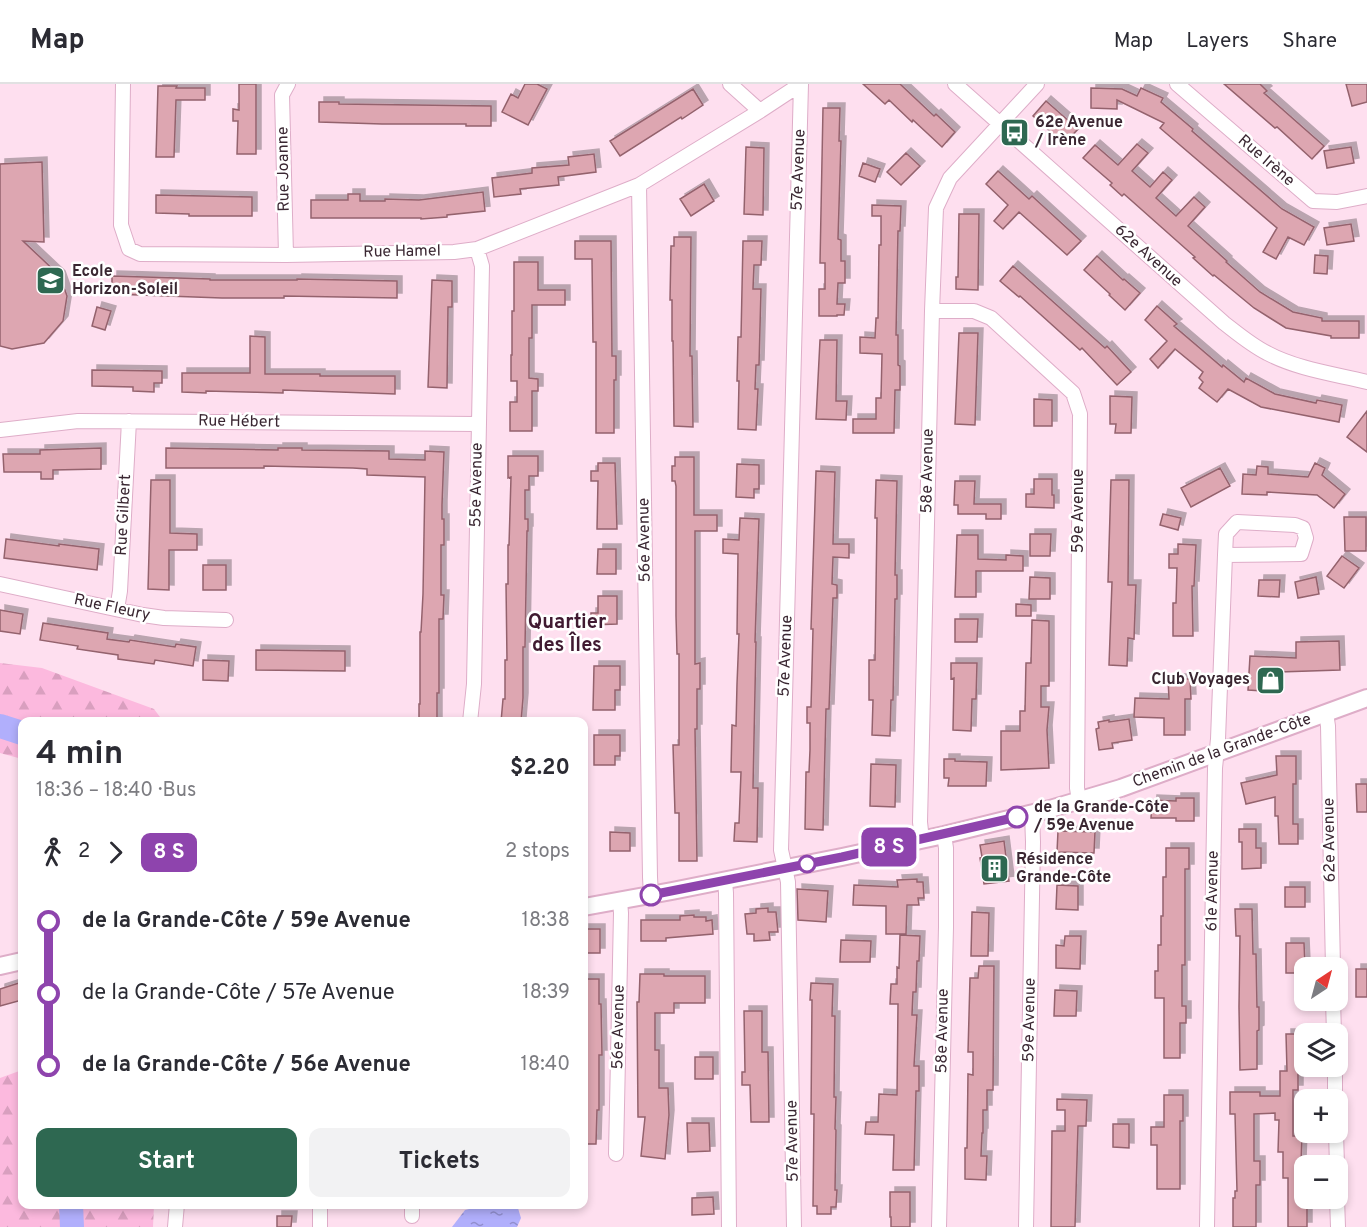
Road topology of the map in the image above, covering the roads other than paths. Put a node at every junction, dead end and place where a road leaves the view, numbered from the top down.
1 (123, 84) edge
2 (288, 84) edge
3 (730, 84) edge
4 (801, 84) edge
5 (955, 84) edge
6 (1037, 84) edge
7 (1177, 84) edge
8 (760, 111) junction
9 (1000, 124) junction
10 (639, 185) junction
11 (1367, 196) edge
12 (477, 249) junction
13 (286, 255) junction
14 (932, 311) junction
15 (1367, 382) edge
16 (129, 421) junction
17 (478, 424) junction
18 (0, 430) edge
19 (1225, 555) junction
20 (0, 584) edge
21 (117, 609) junction
22 (226, 620) dead end
23 (1367, 698) edge
24 (1326, 713) junction
25 (471, 717) edge
26 (1216, 753) junction
27 (1078, 801) junction
28 (1032, 814) junction
29 (944, 835) junction
30 (922, 840) junction
31 (785, 868) junction
32 (725, 881) junction
33 (651, 895) junction
34 (620, 901) junction
35 (588, 906) edge
36 (1333, 957) edge
37 (18, 962) edge
38 (0, 966) edge
39 (616, 1154) dead end
40 (177, 1209) edge
41 (320, 1209) edge
42 (1337, 1209) edge
43 (175, 1227) edge
44 (320, 1227) edge
45 (729, 1227) edge
46 (794, 1227) edge
47 (939, 1227) edge
48 (1026, 1227) edge
49 (1207, 1227) edge
50 (1338, 1227) edge

1 - 13 street, Rue Hamel
2 - 13 street, Rue Joanne
3 - 8 street
4 - 8 street, Rue Hamel
4 - 31 street, 57e Avenue
5 - 9 street, 62e Avenue
6 - 9 street
7 - 11 street, Rue Irène
8 - 10 street, Rue Hamel
9 - 14 street, 58e Avenue
9 - 15 street, 62e Avenue
10 - 12 street, Rue Hamel
10 - 33 street, 56e Avenue
12 - 13 street, Rue Hamel
12 - 17 street, 55e Avenue
14 - 27 street, 59e Avenue
14 - 30 street, 58e Avenue
16 - 17 street, Rue Hébert
16 - 18 street, Rue Hébert
16 - 21 street, Rue Gilbert
17 - 25 street, 55e Avenue
19 - 19 street, 61e Avenue
19 - 26 street, 61e Avenue
20 - 21 street, Rue Fleury
21 - 22 street, Rue Fleury
23 - 24 main road, Chemin de la Grande-Côte
24 - 26 main road, Chemin de la Grande-Côte
24 - 36 street, 62e Avenue
26 - 27 main road, Chemin de la Grande-Côte
26 - 49 street, 61e Avenue
27 - 28 main road, Chemin de la Grande-Côte
28 - 29 main road, Chemin de la Grande-Côte
28 - 48 street, 59e Avenue
29 - 30 main road, Chemin de la Grande-Côte
29 - 47 street, 58e Avenue
30 - 31 main road, Chemin de la Grande-Côte
31 - 32 main road, Chemin de la Grande-Côte
31 - 46 street, 57e Avenue
32 - 33 main road, Chemin de la Grande-Côte
32 - 45 street
33 - 34 main road, Chemin de la Grande-Côte
34 - 35 main road, Chemin de la Grande-Côte
34 - 39 street, 56e Avenue
37 - 38 main road
40 - 43 street
41 - 44 street
42 - 50 street

